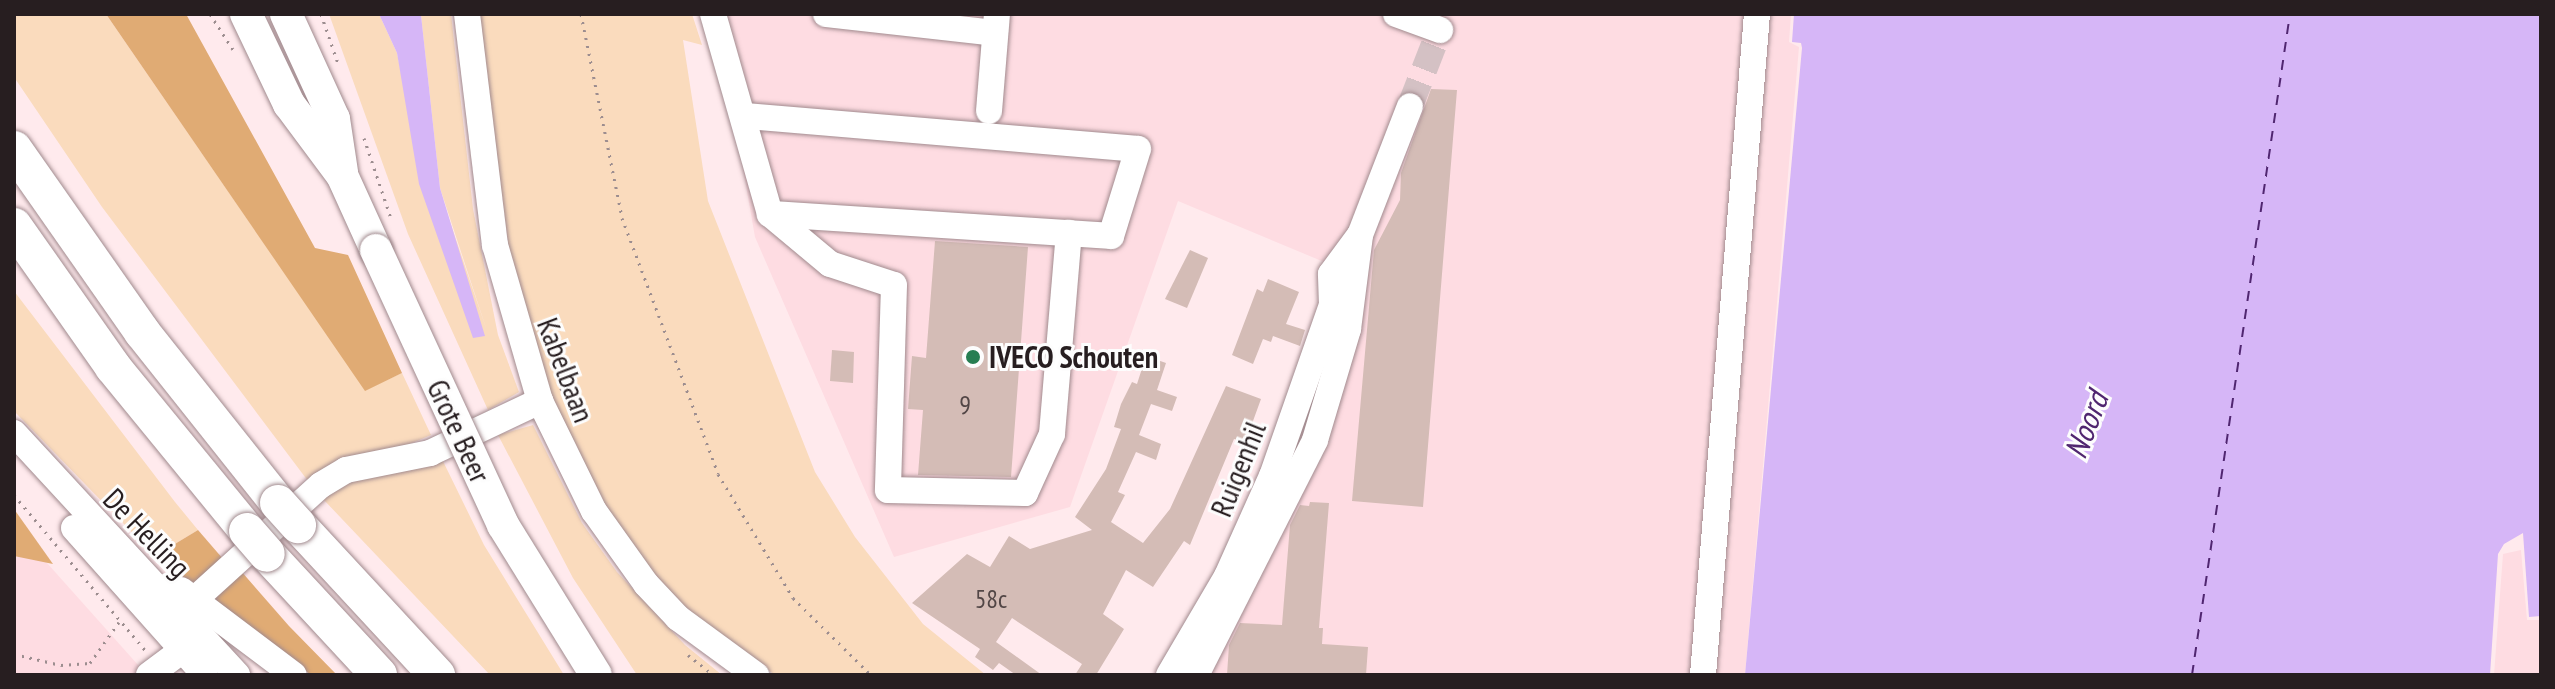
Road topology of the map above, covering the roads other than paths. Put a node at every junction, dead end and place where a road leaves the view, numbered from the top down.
1 (246, 14) edge
2 (286, 14) edge
3 (467, 14) edge
4 (713, 14) edge
5 (826, 14) edge
6 (1396, 14) edge
7 (1757, 14) edge
8 (996, 24) edge
9 (1442, 26) edge
10 (1410, 106) tunnel mouth
11 (989, 111) dead end
12 (746, 116) junction
13 (14, 149) edge
14 (342, 175) junction
15 (770, 214) junction
16 (14, 226) edge
17 (1069, 233) junction
18 (1360, 235) junction
19 (540, 401) junction
20 (14, 433) edge
21 (14, 456) edge
22 (135, 567) junction
23 (194, 600) junction
24 (192, 642) junction
25 (149, 675) edge
26 (205, 675) edge
27 (237, 675) edge
28 (294, 675) edge
29 (379, 675) edge
30 (437, 675) edge
31 (596, 675) edge
32 (756, 675) edge
33 (1169, 675) edge
34 (1196, 675) edge
35 (1703, 675) edge

1 - 14 main road, Grote Beer
2 - 14 main road, Grote Beer
3 - 19 street, Kabelbaan
4 - 12 street
5 - 8 street
6 - 9 street
7 - 35 street
8 - 11 street
10 - 18 street
12 - 15 street
12 - 17 street
13 - 30 highway
14 - 31 main road, Grote Beer, bridge
15 - 17 street
15 - 17 street
16 - 29 highway
18 - 33 street, Ruigenhil
18 - 34 street
19 - 23 street
19 - 32 street, Kabelbaan
20 - 22 street, De Helling
21 - 24 street, De Helling
22 - 23 street
22 - 24 street, De Helling
23 - 28 street
24 - 25 street
24 - 26 street, De Helling
24 - 27 street, De Helling

